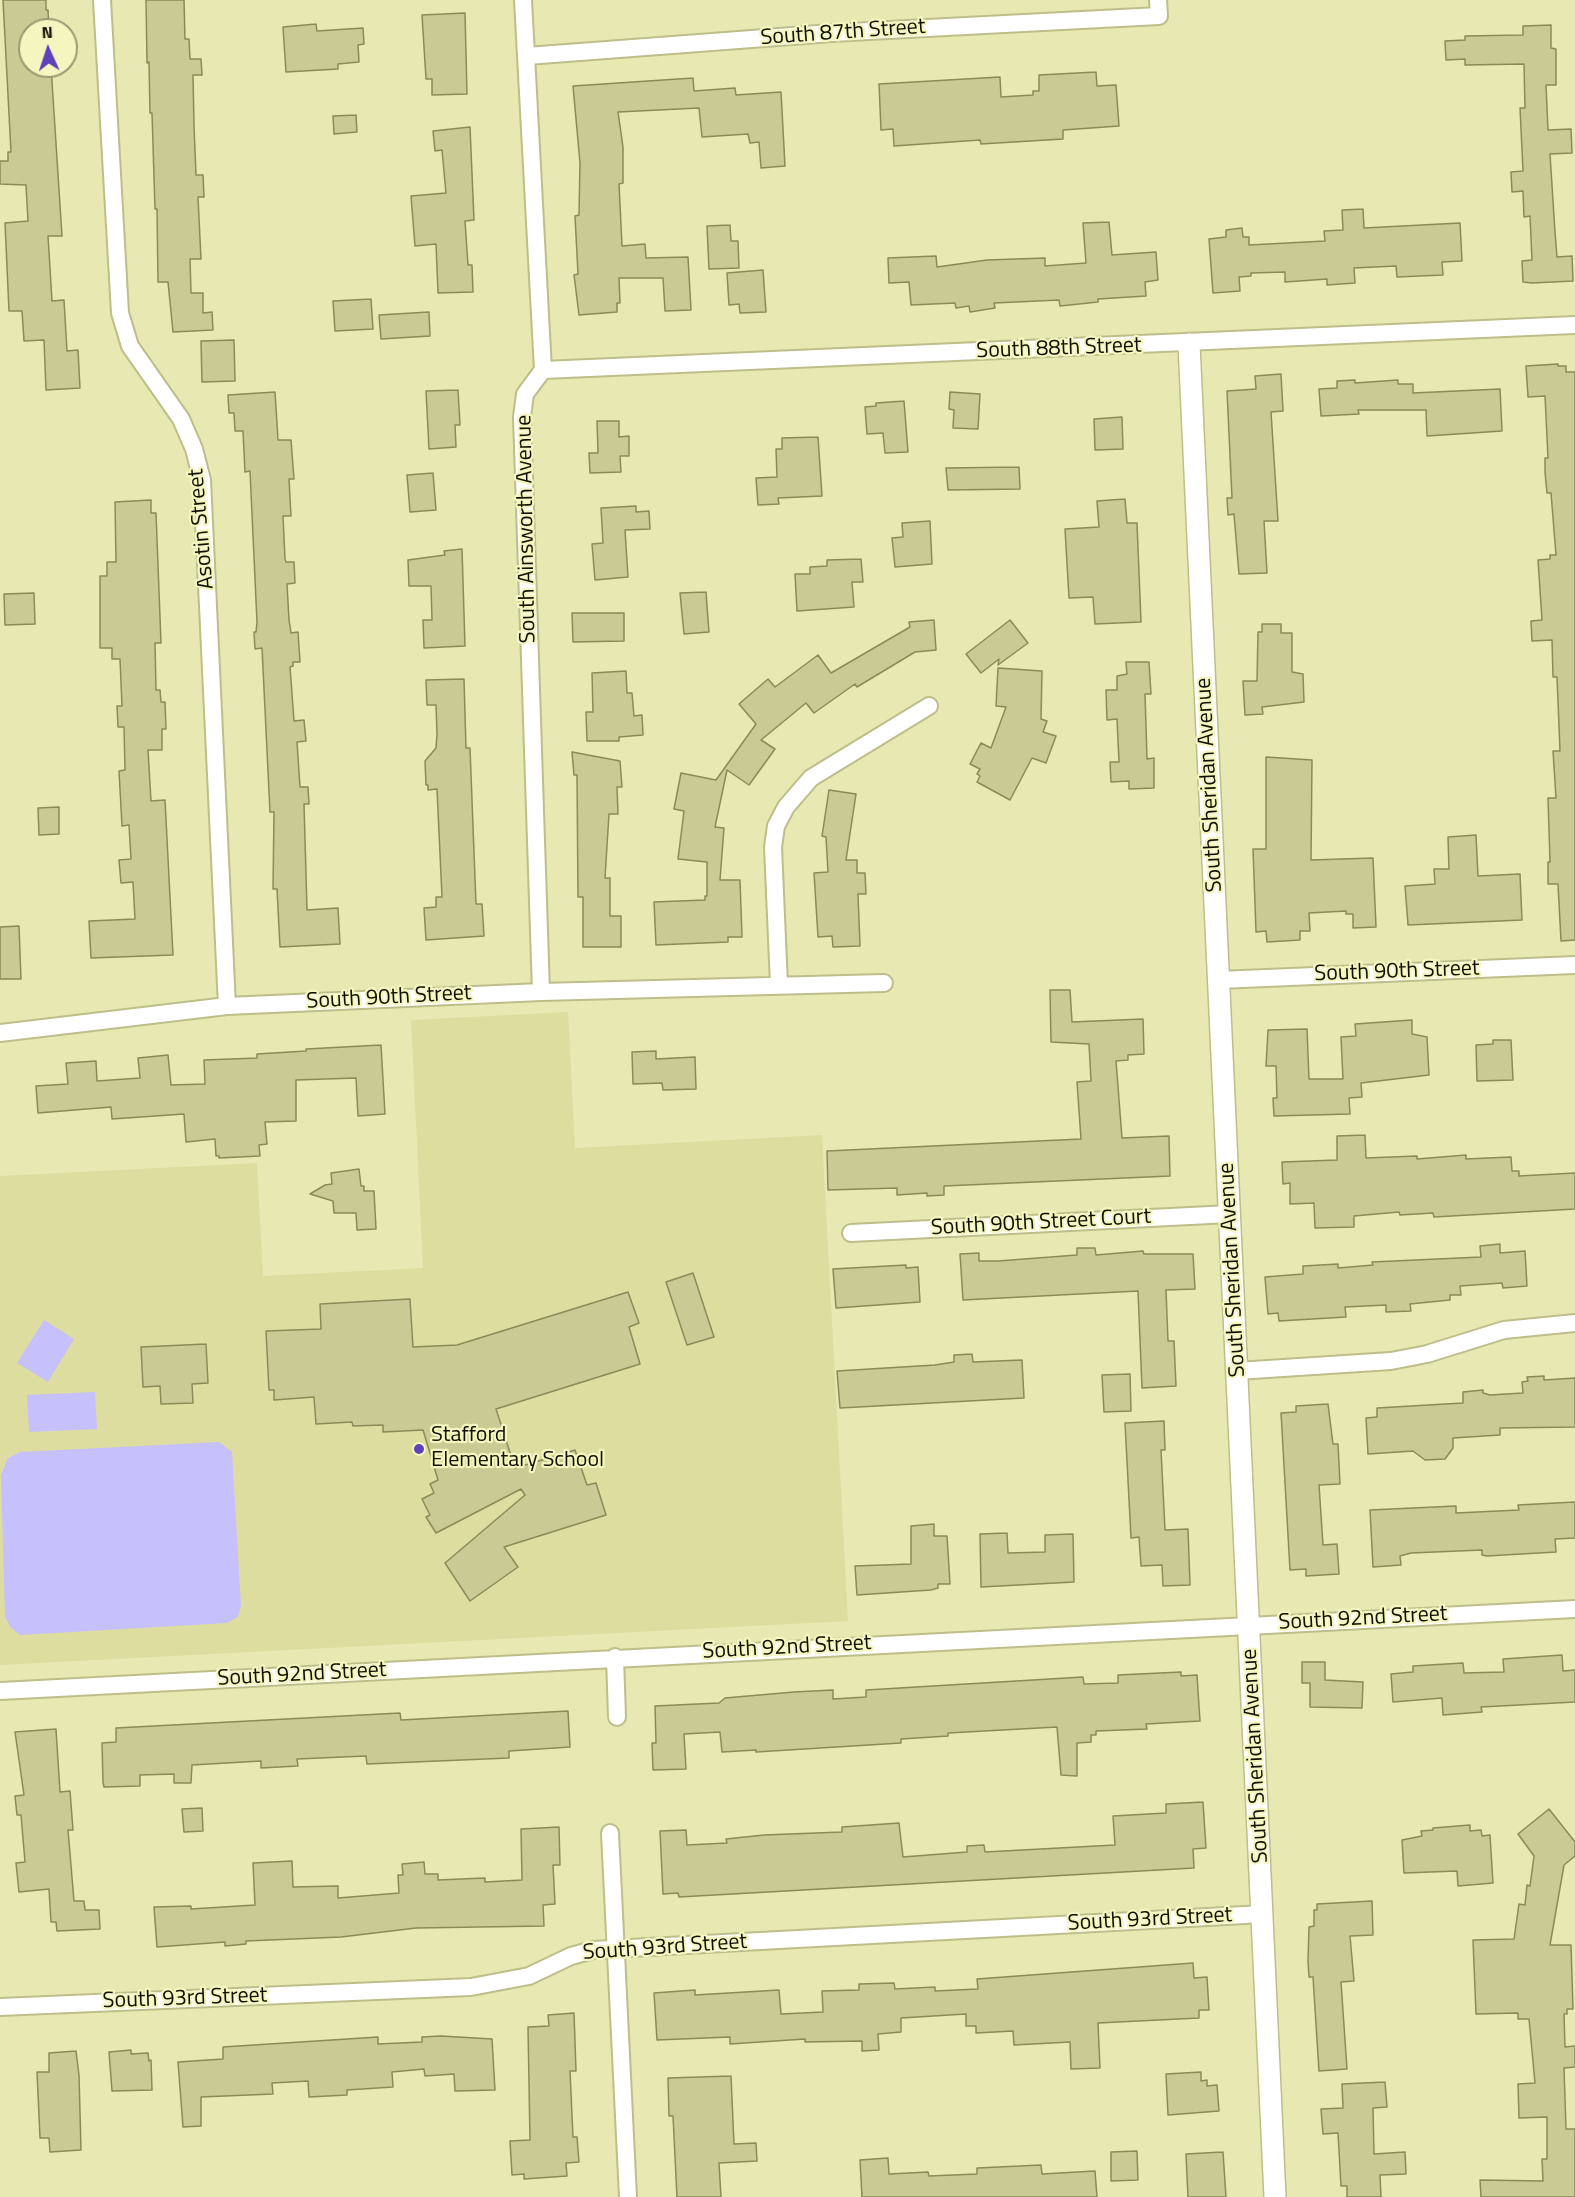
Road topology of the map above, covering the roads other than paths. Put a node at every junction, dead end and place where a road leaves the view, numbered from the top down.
1 (102, 0) edge
2 (524, 0) edge
3 (1158, 8) edge
4 (527, 56) junction
5 (1575, 325) edge
6 (1189, 344) junction
7 (543, 370) junction
8 (929, 706) dead end
9 (1575, 965) edge
10 (1219, 980) junction
11 (884, 983) dead end
12 (779, 985) junction
13 (541, 992) junction
14 (227, 1006) junction
15 (0, 1034) edge
16 (1230, 1214) junction
17 (851, 1233) dead end
18 (1575, 1323) edge
19 (1237, 1371) junction
20 (1575, 1609) edge
21 (1250, 1624) junction
22 (615, 1657) junction
23 (0, 1691) edge
24 (617, 1717) dead end
25 (610, 1833) dead end
26 (1263, 1914) junction
27 (615, 1949) junction
28 (0, 2007) edge
29 (628, 2197) edge
30 (1275, 2197) edge

1 - 14 street, Asotin Street
2 - 4 street
3 - 4 street, South 87th Street
4 - 7 street
5 - 6 street, South 88th Street
6 - 7 street, South 88th Street
6 - 10 street, South Sheridan Avenue
7 - 13 street, South Ainsworth Avenue
8 - 12 street
9 - 10 street, South 90th Street
10 - 16 street, South Sheridan Avenue
11 - 12 street, South 90th Street
12 - 13 street, South 90th Street
13 - 14 street, South 90th Street
14 - 15 street, South 90th Street
16 - 17 street, South 90th Street Court
16 - 19 street, South Sheridan Avenue
18 - 19 street
19 - 21 street, South Sheridan Avenue
20 - 21 street, South 92nd Street
21 - 22 street, South 92nd Street
21 - 26 street, South Sheridan Avenue
22 - 23 street, South 92nd Street
22 - 24 street
25 - 27 street
26 - 27 street, South 93rd Street
26 - 30 street, South Sheridan Avenue
27 - 28 street, South 93rd Street
27 - 29 street

